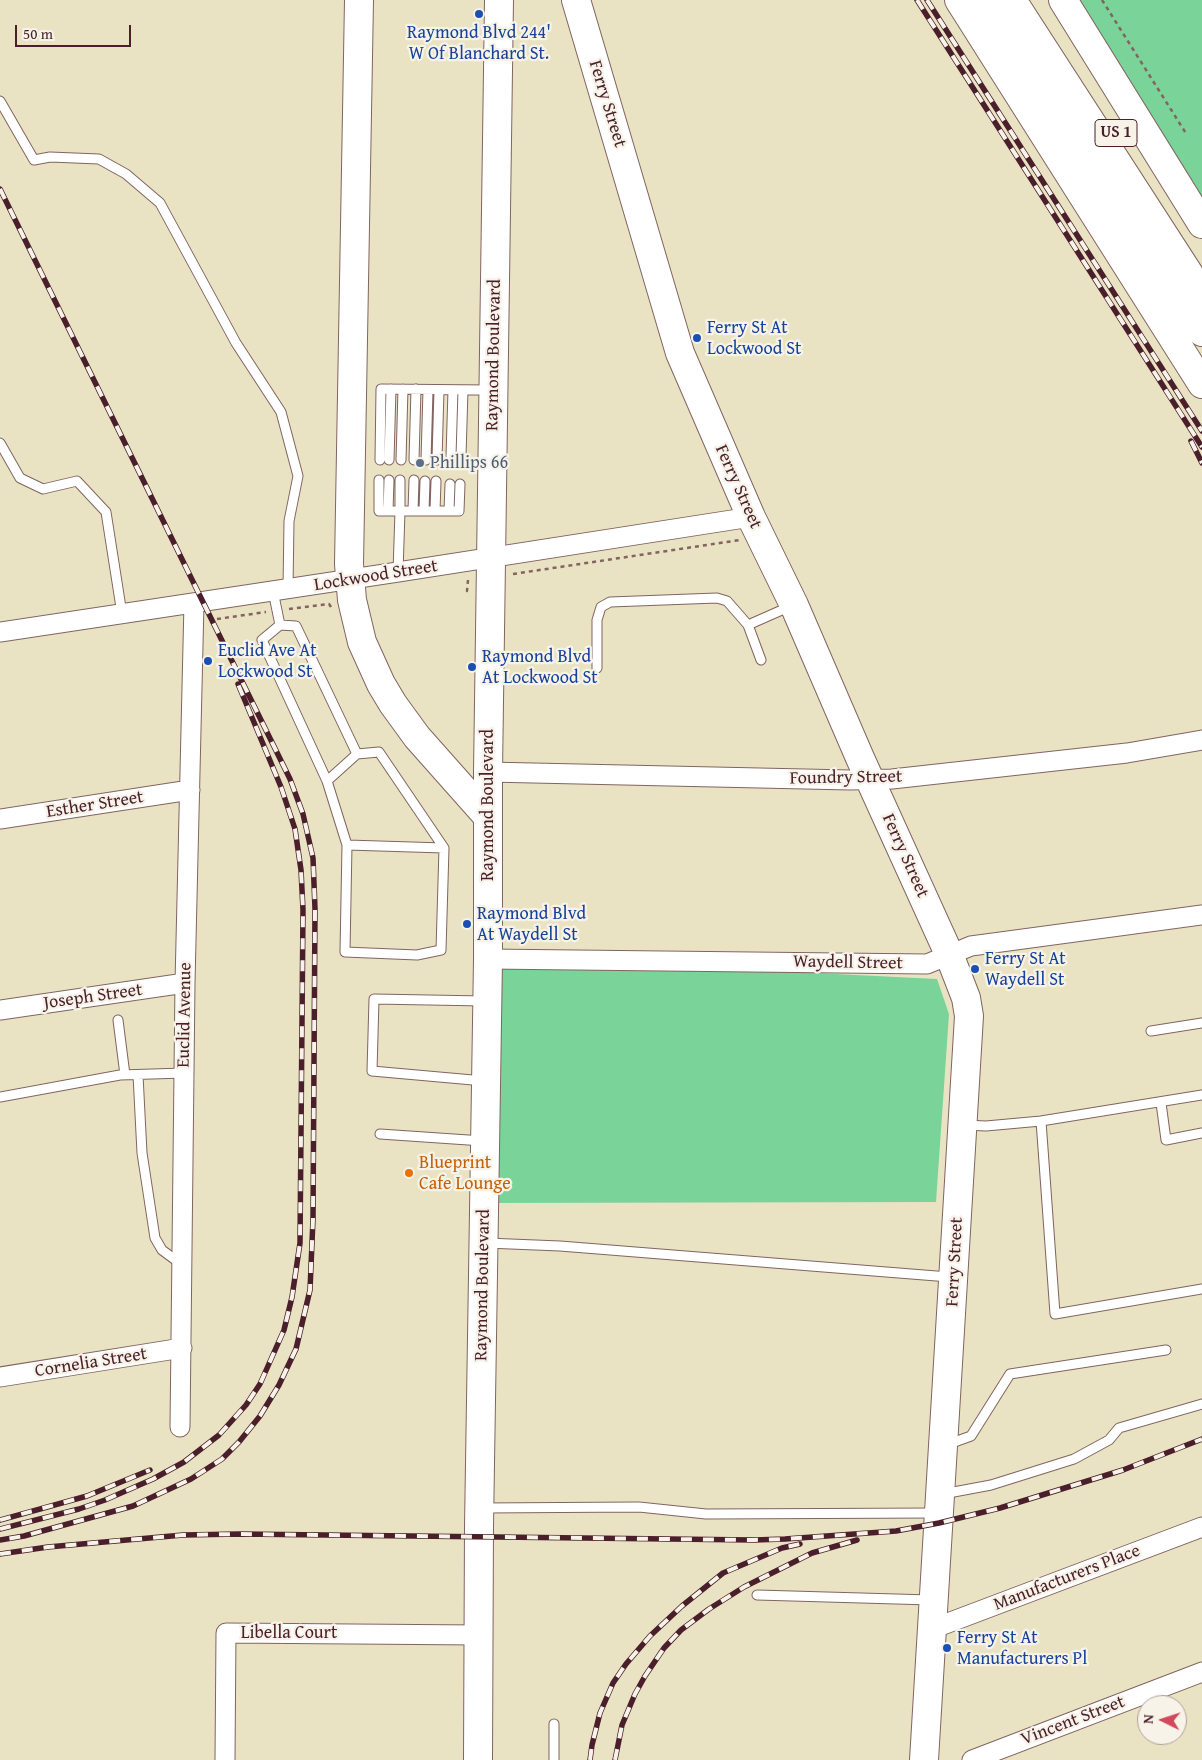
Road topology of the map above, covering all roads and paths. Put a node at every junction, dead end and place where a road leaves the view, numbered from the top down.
1 (359, 0) edge
2 (499, 0) edge
3 (576, 0) edge
4 (959, 0) edge
5 (989, 0) edge
6 (1063, 0) edge
7 (1102, 0) edge
8 (1020, 11) edge
9 (1050, 95) junction
10 (0, 101) edge
11 (1187, 135) dead end
12 (1202, 224) edge
13 (1202, 261) edge
14 (1202, 294) edge
15 (1202, 332) edge
16 (1202, 360) edge
17 (1202, 384) edge
18 (403, 389) junction
19 (416, 390) junction
20 (428, 390) junction
21 (439, 390) junction
22 (452, 390) junction
23 (463, 390) junction
24 (493, 390) junction
25 (0, 443) edge
26 (450, 456) dead end
27 (461, 456) dead end
28 (384, 460) dead end
29 (401, 460) dead end
30 (414, 460) dead end
31 (426, 460) dead end
32 (437, 460) dead end
33 (384, 480) dead end
34 (400, 480) dead end
35 (414, 480) dead end
36 (425, 481) dead end
37 (436, 481) dead end
38 (450, 484) dead end
39 (460, 484) dead end
40 (400, 511) junction
41 (413, 511) junction
42 (424, 511) junction
43 (435, 511) junction
44 (449, 511) junction
45 (751, 517) junction
46 (491, 558) junction
47 (398, 572) junction
48 (349, 580) junction
49 (281, 590) junction
50 (194, 603) junction
51 (794, 605) junction
52 (122, 614) junction
53 (280, 625) junction
54 (748, 625) junction
55 (0, 632) edge
56 (761, 660) dead end
57 (596, 668) dead end
58 (1202, 740) edge
59 (357, 754) junction
60 (488, 772) junction
61 (869, 779) junction
62 (327, 781) junction
63 (190, 790) junction
64 (488, 817) junction
65 (0, 819) edge
66 (347, 845) junction
67 (444, 848) junction
68 (1202, 915) edge
69 (949, 954) junction
70 (488, 959) junction
71 (185, 983) junction
72 (487, 1001) junction
73 (0, 1010) edge
74 (118, 1020) dead end
75 (1202, 1023) edge
76 (1151, 1031) dead end
77 (184, 1073) junction
78 (138, 1074) junction
79 (125, 1075) junction
80 (487, 1081) junction
81 (1202, 1096) edge
82 (0, 1097) edge
83 (1161, 1103) junction
84 (1041, 1120) junction
85 (963, 1124) junction
86 (1202, 1133) edge
87 (380, 1134) dead end
88 (486, 1141) junction
89 (484, 1242) junction
90 (182, 1266) junction
91 (955, 1277) junction
92 (1202, 1289) edge
93 (182, 1348) junction
94 (1166, 1350) dead end
95 (0, 1378) edge
96 (1202, 1404) edge
97 (180, 1427) dead end
98 (943, 1446) junction
99 (940, 1504) junction
100 (479, 1508) junction
101 (1202, 1527) edge
102 (757, 1595) dead end
103 (934, 1600) junction
104 (932, 1629) junction
105 (479, 1635) junction
106 (1202, 1672) edge
107 (554, 1724) dead end
108 (225, 1760) edge
109 (478, 1760) edge
110 (554, 1760) edge
111 (924, 1760) edge
112 (972, 1760) edge

1 - 48 main road
2 - 24 main road, Raymond Boulevard
3 - 45 main road, Ferry Street
4 - 17 main road
5 - 8 main road, US 1
6 - 12 main road
7 - 11 path
8 - 9 main road, US 1
8 - 13 main road, US 1
8 - 14 main road
9 - 15 main road
9 - 16 main road, US 1
10 - 49 lane
18 - 19 lane
18 - 28 lane
18 - 29 lane
19 - 20 lane
19 - 30 lane
20 - 21 lane
20 - 31 lane
21 - 22 lane
21 - 32 lane
22 - 23 lane
22 - 26 lane
23 - 24 lane
23 - 27 lane
24 - 46 main road, Raymond Boulevard
25 - 52 lane
33 - 40 lane
34 - 40 lane
35 - 41 lane
36 - 42 lane
37 - 43 lane
38 - 44 lane
39 - 44 lane
40 - 41 lane
40 - 47 lane
41 - 42 lane
42 - 43 lane
43 - 44 lane
45 - 46 street, Lockwood Street
45 - 51 main road, Ferry Street
46 - 47 street, Lockwood Street
46 - 60 main road, Raymond Boulevard
47 - 48 street, Lockwood Street
48 - 49 street, Lockwood Street
48 - 64 main road
49 - 50 street, Lockwood Street
49 - 53 lane
50 - 52 street, Lockwood Street
50 - 63 street, Euclid Avenue
51 - 54 lane
51 - 61 main road, Ferry Street
52 - 55 street, Lockwood Street
53 - 59 lane
53 - 62 lane
54 - 56 lane
54 - 57 lane
58 - 61 street, Foundry Street
59 - 62 lane
59 - 67 lane
60 - 61 street, Foundry Street
60 - 64 main road, Raymond Boulevard
61 - 69 main road, Ferry Street
62 - 66 lane
63 - 65 street, Esther Street
63 - 71 street, Euclid Avenue
64 - 70 main road, Raymond Boulevard
66 - 67 lane
66 - 67 lane
68 - 69 street, Waydell Street
69 - 70 street, Waydell Street
69 - 85 main road, Ferry Street
70 - 72 main road, Raymond Boulevard
71 - 73 street, Joseph Street
71 - 77 street, Euclid Avenue
72 - 80 main road, Raymond Boulevard
72 - 80 lane
74 - 79 lane
75 - 76 lane
77 - 78 lane
77 - 90 street, Euclid Avenue
78 - 79 lane
78 - 90 lane
79 - 82 lane
80 - 88 main road, Raymond Boulevard
81 - 83 lane
83 - 84 lane
83 - 86 lane
84 - 85 lane
84 - 92 lane
85 - 91 main road, Ferry Street
87 - 88 lane
88 - 89 main road, Raymond Boulevard
89 - 91 lane
89 - 100 main road, Raymond Boulevard
90 - 93 street, Euclid Avenue
91 - 98 main road, Ferry Street
93 - 95 street, Cornelia Street
93 - 97 street, Euclid Avenue
94 - 98 lane
96 - 99 lane
98 - 99 main road, Ferry Street
99 - 100 lane
99 - 103 main road, Ferry Street
100 - 105 main road, Raymond Boulevard
101 - 104 street, Manufacturers Place
102 - 103 lane
103 - 104 main road, Ferry Street
104 - 111 main road, Ferry Street
105 - 108 street, Libella Court
105 - 109 main road, Raymond Boulevard
106 - 112 street, Vincent Street
107 - 110 lane

